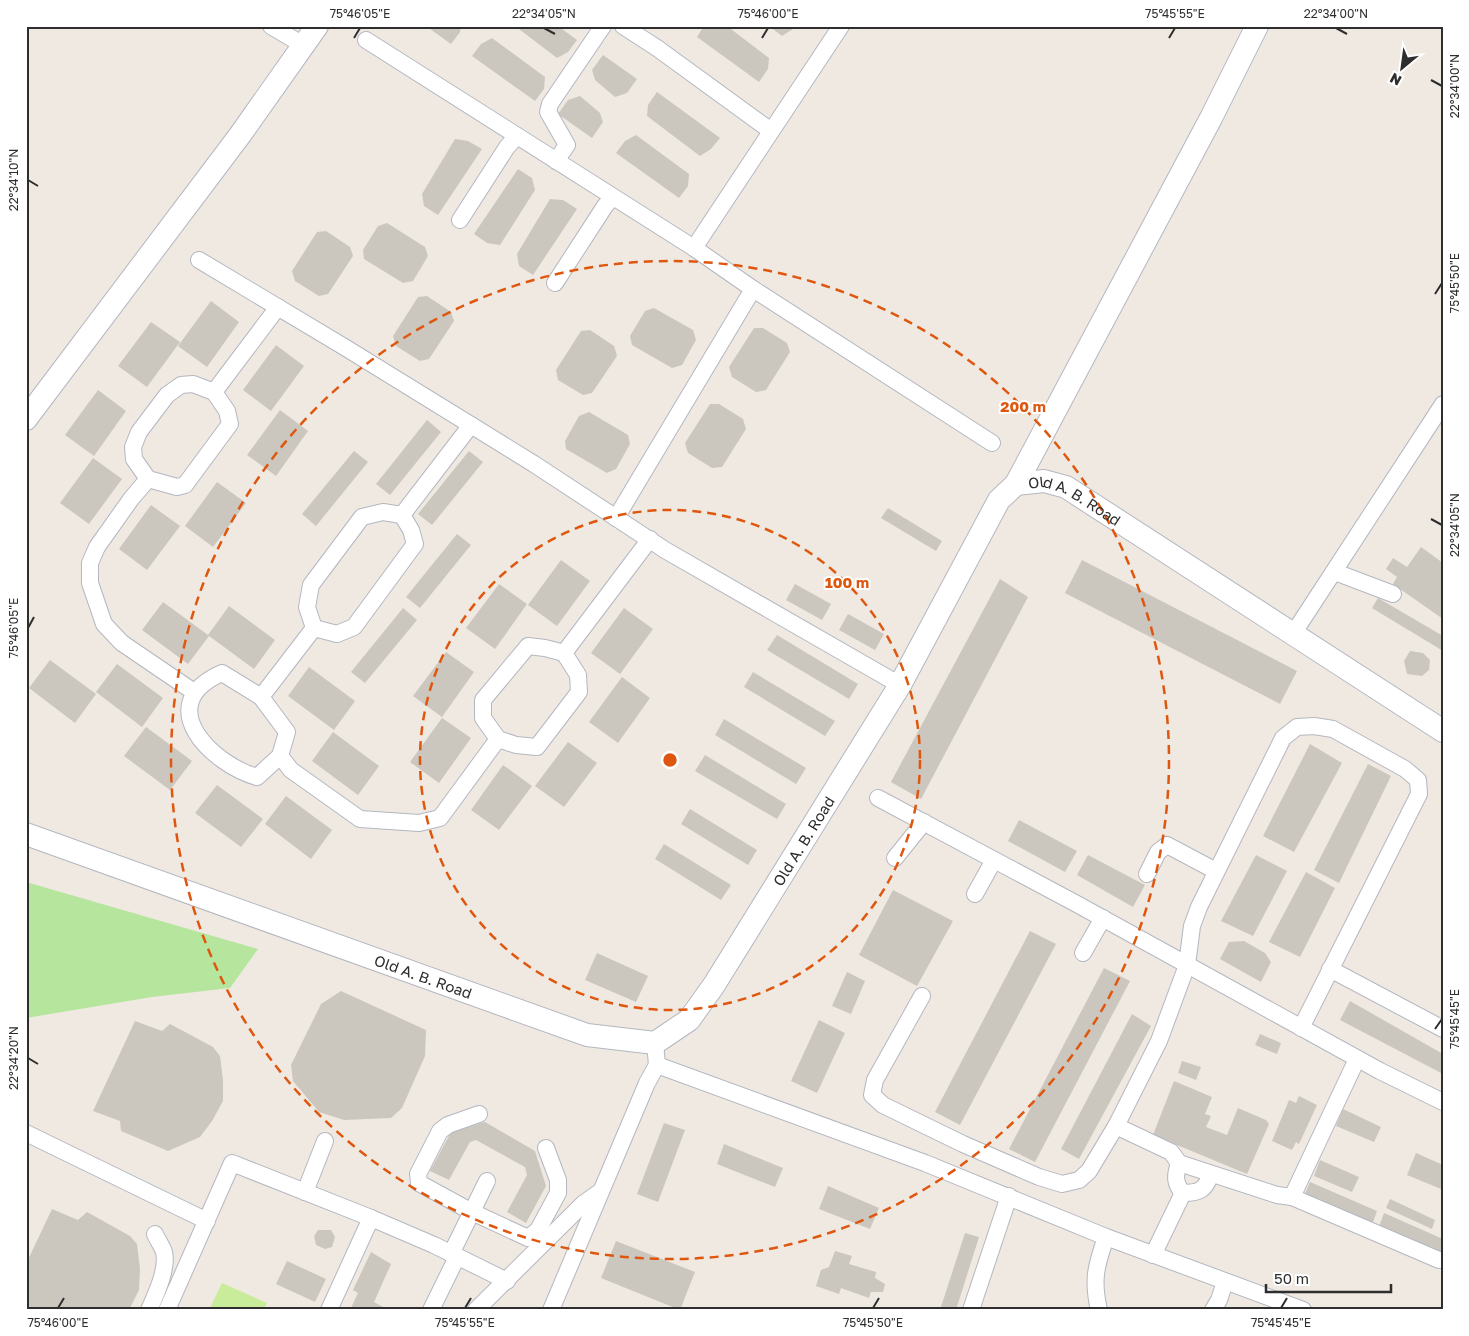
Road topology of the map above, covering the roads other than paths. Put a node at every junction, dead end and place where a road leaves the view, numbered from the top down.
1 (271, 26) edge
2 (317, 26) edge
3 (604, 26) edge
4 (623, 26) edge
5 (841, 26) edge
6 (1257, 26) edge
7 (366, 40) dead end
8 (303, 45) junction
9 (771, 131) junction
10 (517, 136) junction
11 (556, 161) junction
12 (613, 197) junction
13 (460, 220) dead end
14 (694, 248) junction
15 (199, 260) dead end
16 (555, 283) dead end
17 (753, 289) junction
18 (278, 307) junction
19 (214, 392) junction
20 (1443, 404) edge
21 (26, 419) edge
22 (471, 425) junction
23 (992, 443) dead end
24 (148, 479) junction
25 (1016, 484) junction
26 (402, 515) junction
27 (616, 518) junction
28 (650, 539) junction
29 (1334, 572) junction
30 (1393, 594) dead end
31 (314, 628) junction
32 (1293, 634) junction
33 (564, 653) junction
34 (900, 685) junction
35 (194, 692) junction
36 (261, 697) junction
37 (1443, 731) edge
38 (498, 739) junction
39 (280, 756) junction
40 (878, 798) dead end
41 (924, 822) junction
42 (26, 834) edge
43 (895, 858) dead end
44 (994, 860) junction
45 (1216, 871) junction
46 (1147, 874) dead end
47 (974, 894) dead end
48 (1103, 918) junction
49 (1083, 953) dead end
50 (1187, 965) junction
51 (1330, 969) junction
52 (922, 996) dead end
53 (1301, 1028) junction
54 (1443, 1029) edge
55 (655, 1043) junction
56 (1358, 1059) junction
57 (657, 1065) junction
58 (1443, 1102) edge
59 (479, 1114) dead end
60 (1116, 1126) junction
61 (26, 1133) edge
62 (325, 1141) dead end
63 (546, 1148) dead end
64 (1179, 1163) junction
65 (1211, 1174) junction
66 (487, 1180) dead end
67 (601, 1191) junction
68 (305, 1192) junction
69 (1183, 1194) junction
70 (1009, 1196) junction
71 (1292, 1197) junction
72 (472, 1212) junction
73 (371, 1218) junction
74 (206, 1220) junction
75 (154, 1234) dead end
76 (1106, 1237) junction
77 (454, 1255) junction
78 (1153, 1255) junction
79 (1440, 1260) dead end
80 (507, 1281) junction
81 (1225, 1282) junction
82 (153, 1308) edge
83 (167, 1310) edge
84 (329, 1310) edge
85 (431, 1310) edge
86 (476, 1310) edge
87 (551, 1310) edge
88 (971, 1310) edge
89 (1099, 1310) edge
90 (1213, 1310) edge
91 (1303, 1310) edge

1 - 8 street
2 - 8 street
3 - 11 street
4 - 9 street
5 - 9 street
6 - 25 street
7 - 10 street
8 - 21 street
9 - 14 street
10 - 11 street
10 - 13 street
11 - 12 street
12 - 14 street
12 - 16 street
14 - 17 street
15 - 18 street
17 - 23 street
17 - 27 street
18 - 19 street
18 - 22 street
19 - 24 street
19 - 24 street
20 - 29 street
22 - 26 street
22 - 27 street
24 - 35 street
25 - 32 street, Old A. B. Road
25 - 34 street, Old A. B. Road
26 - 31 street
26 - 31 street
27 - 28 street
28 - 33 street
28 - 34 street
29 - 30 street
29 - 32 street
31 - 36 street
32 - 37 street, Old A. B. Road
33 - 38 street
33 - 38 street
34 - 55 street, Old A. B. Road
35 - 36 street
35 - 39 street
36 - 39 street
38 - 39 street
40 - 41 street
41 - 43 street
41 - 44 street
42 - 55 street, Old A. B. Road
44 - 47 street
44 - 48 street
45 - 46 street
45 - 50 street
45 - 51 street
48 - 49 street
48 - 50 street
50 - 53 street
50 - 60 street
51 - 53 street
51 - 54 street
52 - 60 street
53 - 56 street
55 - 57 street
56 - 58 street
56 - 71 street
57 - 67 street
57 - 70 street
59 - 72 street
60 - 64 street
61 - 74 street
62 - 68 street
63 - 72 street
64 - 65 street
64 - 69 street
65 - 69 street
65 - 71 street
66 - 72 street
67 - 80 street
67 - 87 street
68 - 73 street
68 - 74 street
69 - 78 street
70 - 76 street
70 - 88 street
71 - 79 street
72 - 77 street
73 - 77 street
73 - 84 street
74 - 83 street
75 - 82 street
76 - 78 street
76 - 89 street
77 - 80 street
77 - 85 street
78 - 81 street
80 - 86 street
81 - 90 street
81 - 91 street

